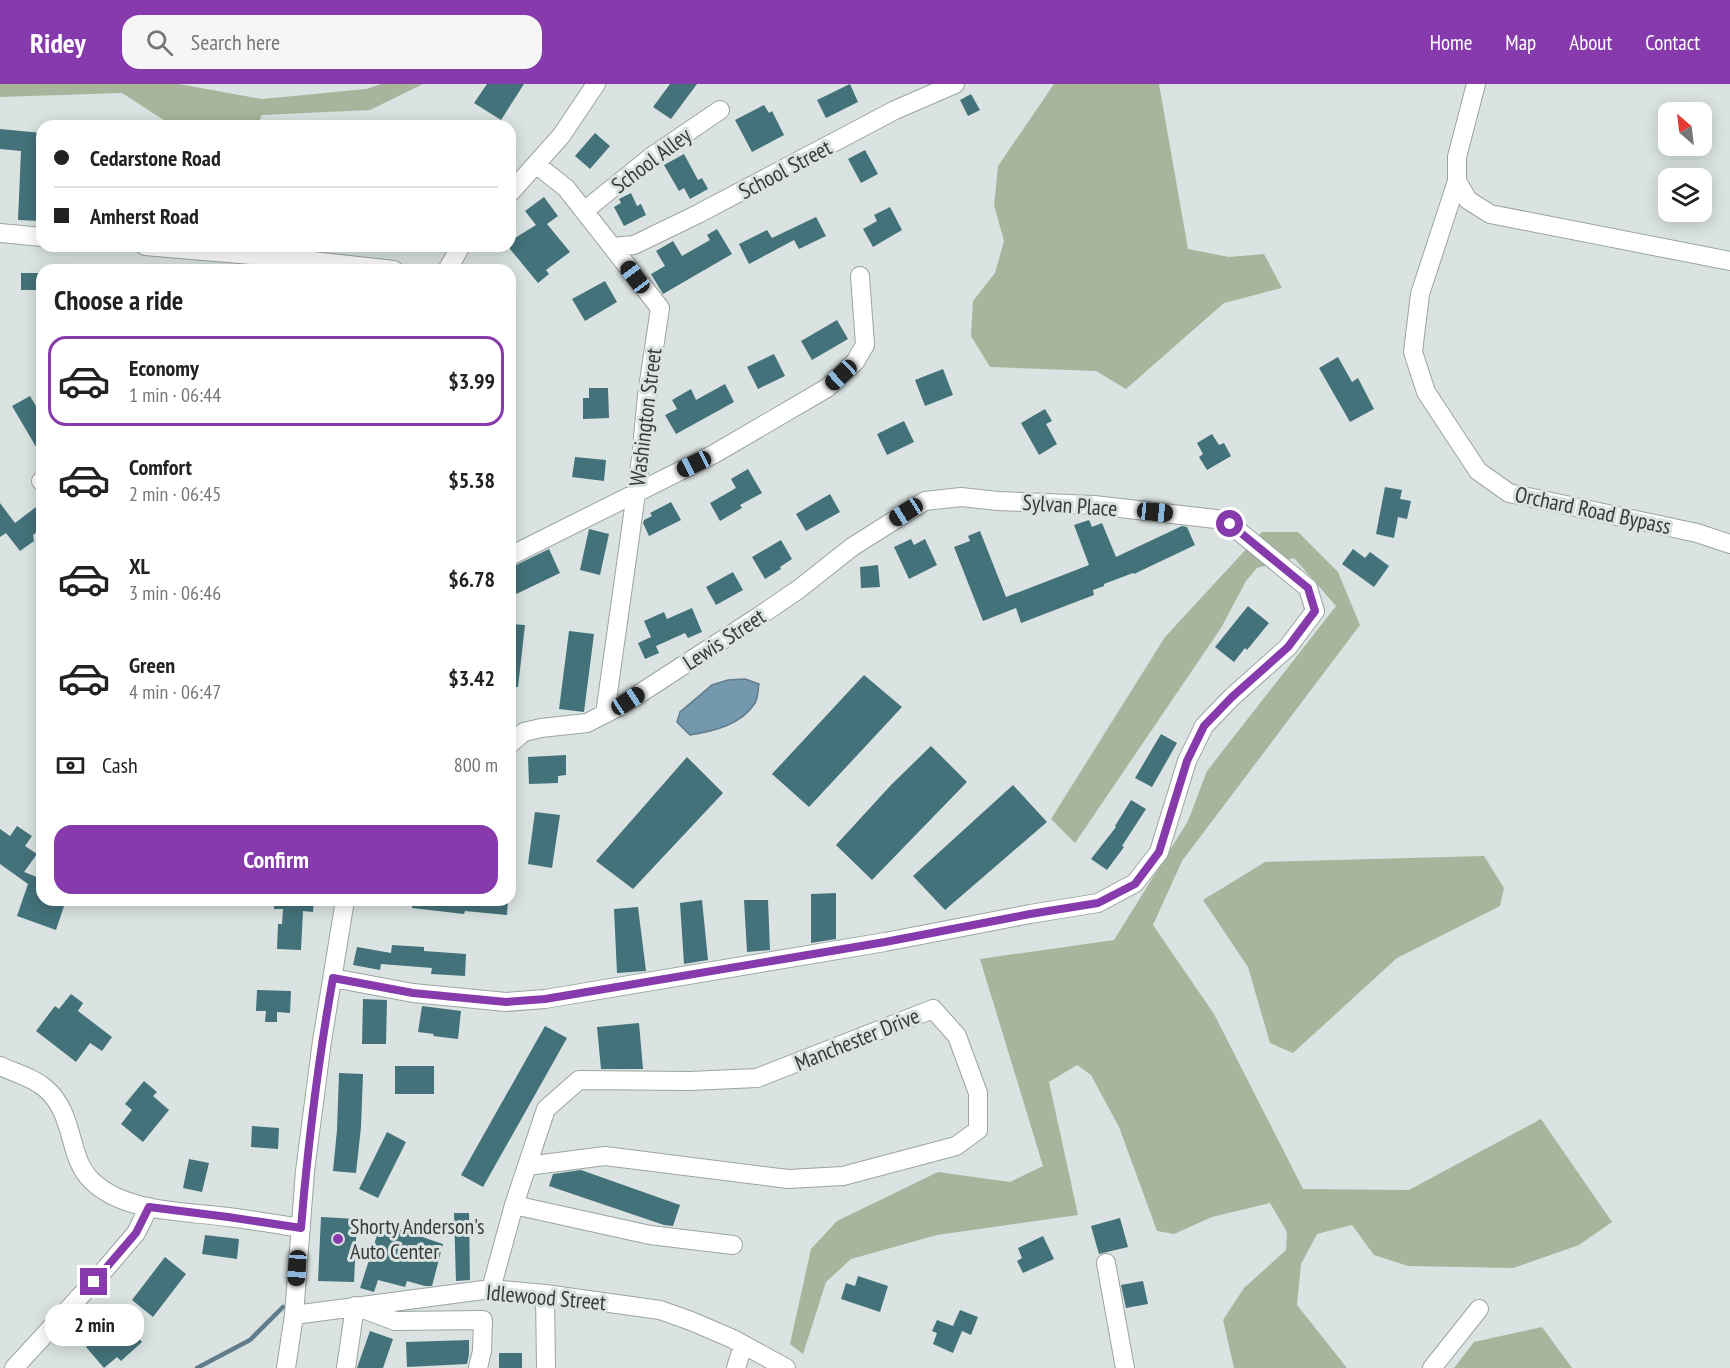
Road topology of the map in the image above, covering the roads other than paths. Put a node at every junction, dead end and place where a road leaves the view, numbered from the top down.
1 (596, 84) edge
2 (955, 84) edge
3 (1476, 84) edge
4 (720, 110) dead end
5 (537, 165) junction
6 (1457, 181) junction
7 (516, 187) edge
8 (584, 211) junction
9 (0, 233) edge
10 (36, 236) edge
11 (613, 247) junction
12 (181, 252) edge
13 (1730, 261) edge
14 (241, 262) edge
15 (279, 264) edge
16 (860, 276) dead end
17 (636, 493) junction
18 (925, 501) joint
19 (1730, 544) edge
20 (516, 553) edge
21 (605, 714) junction
22 (516, 739) edge
23 (344, 906) edge
24 (333, 978) junction
25 (0, 1066) edge
26 (527, 1166) junction
27 (514, 1204) junction
28 (149, 1207) junction
29 (301, 1228) junction
30 (733, 1245) dead end
31 (1106, 1263) dead end
32 (491, 1289) junction
33 (545, 1294) junction
34 (355, 1306) junction
35 (1479, 1309) dead end
36 (294, 1315) junction
37 (743, 1344) junction
38 (14, 1368) edge
39 (286, 1368) edge
40 (345, 1368) edge
41 (478, 1368) edge
42 (546, 1368) edge
43 (736, 1368) edge
44 (786, 1368) edge
45 (1125, 1368) edge
46 (1432, 1368) edge

1 - 5 street
2 - 11 street, School Street
3 - 6 street, Orchard Road Bypass
4 - 8 street, School Alley
5 - 7 street
5 - 8 street, Washington Street
6 - 13 street
6 - 19 street, Orchard Road Bypass
8 - 11 street, Washington Street
9 - 10 street
11 - 17 street, Washington Street
12 - 14 street
14 - 15 street
16 - 17 street
17 - 20 street
17 - 21 street, Washington Street
18 - 21 street, Lewis Street
18 - 24 street, Sylvan Place
21 - 22 street, Lewis Street
23 - 24 street
24 - 29 street
25 - 28 street
26 - 26 street, Manchester Drive
26 - 27 street, Manchester Drive
27 - 30 street
27 - 32 street, Manchester Drive
28 - 29 street
28 - 38 street
29 - 36 street
31 - 45 street
32 - 33 street, Idlewood Street
32 - 34 street, Idlewood Street
33 - 37 street, Idlewood Street
33 - 42 street
34 - 36 street, Idlewood Street
34 - 40 street
34 - 41 street
35 - 46 street
36 - 39 street
37 - 43 street
37 - 44 street, Idlewood Street

